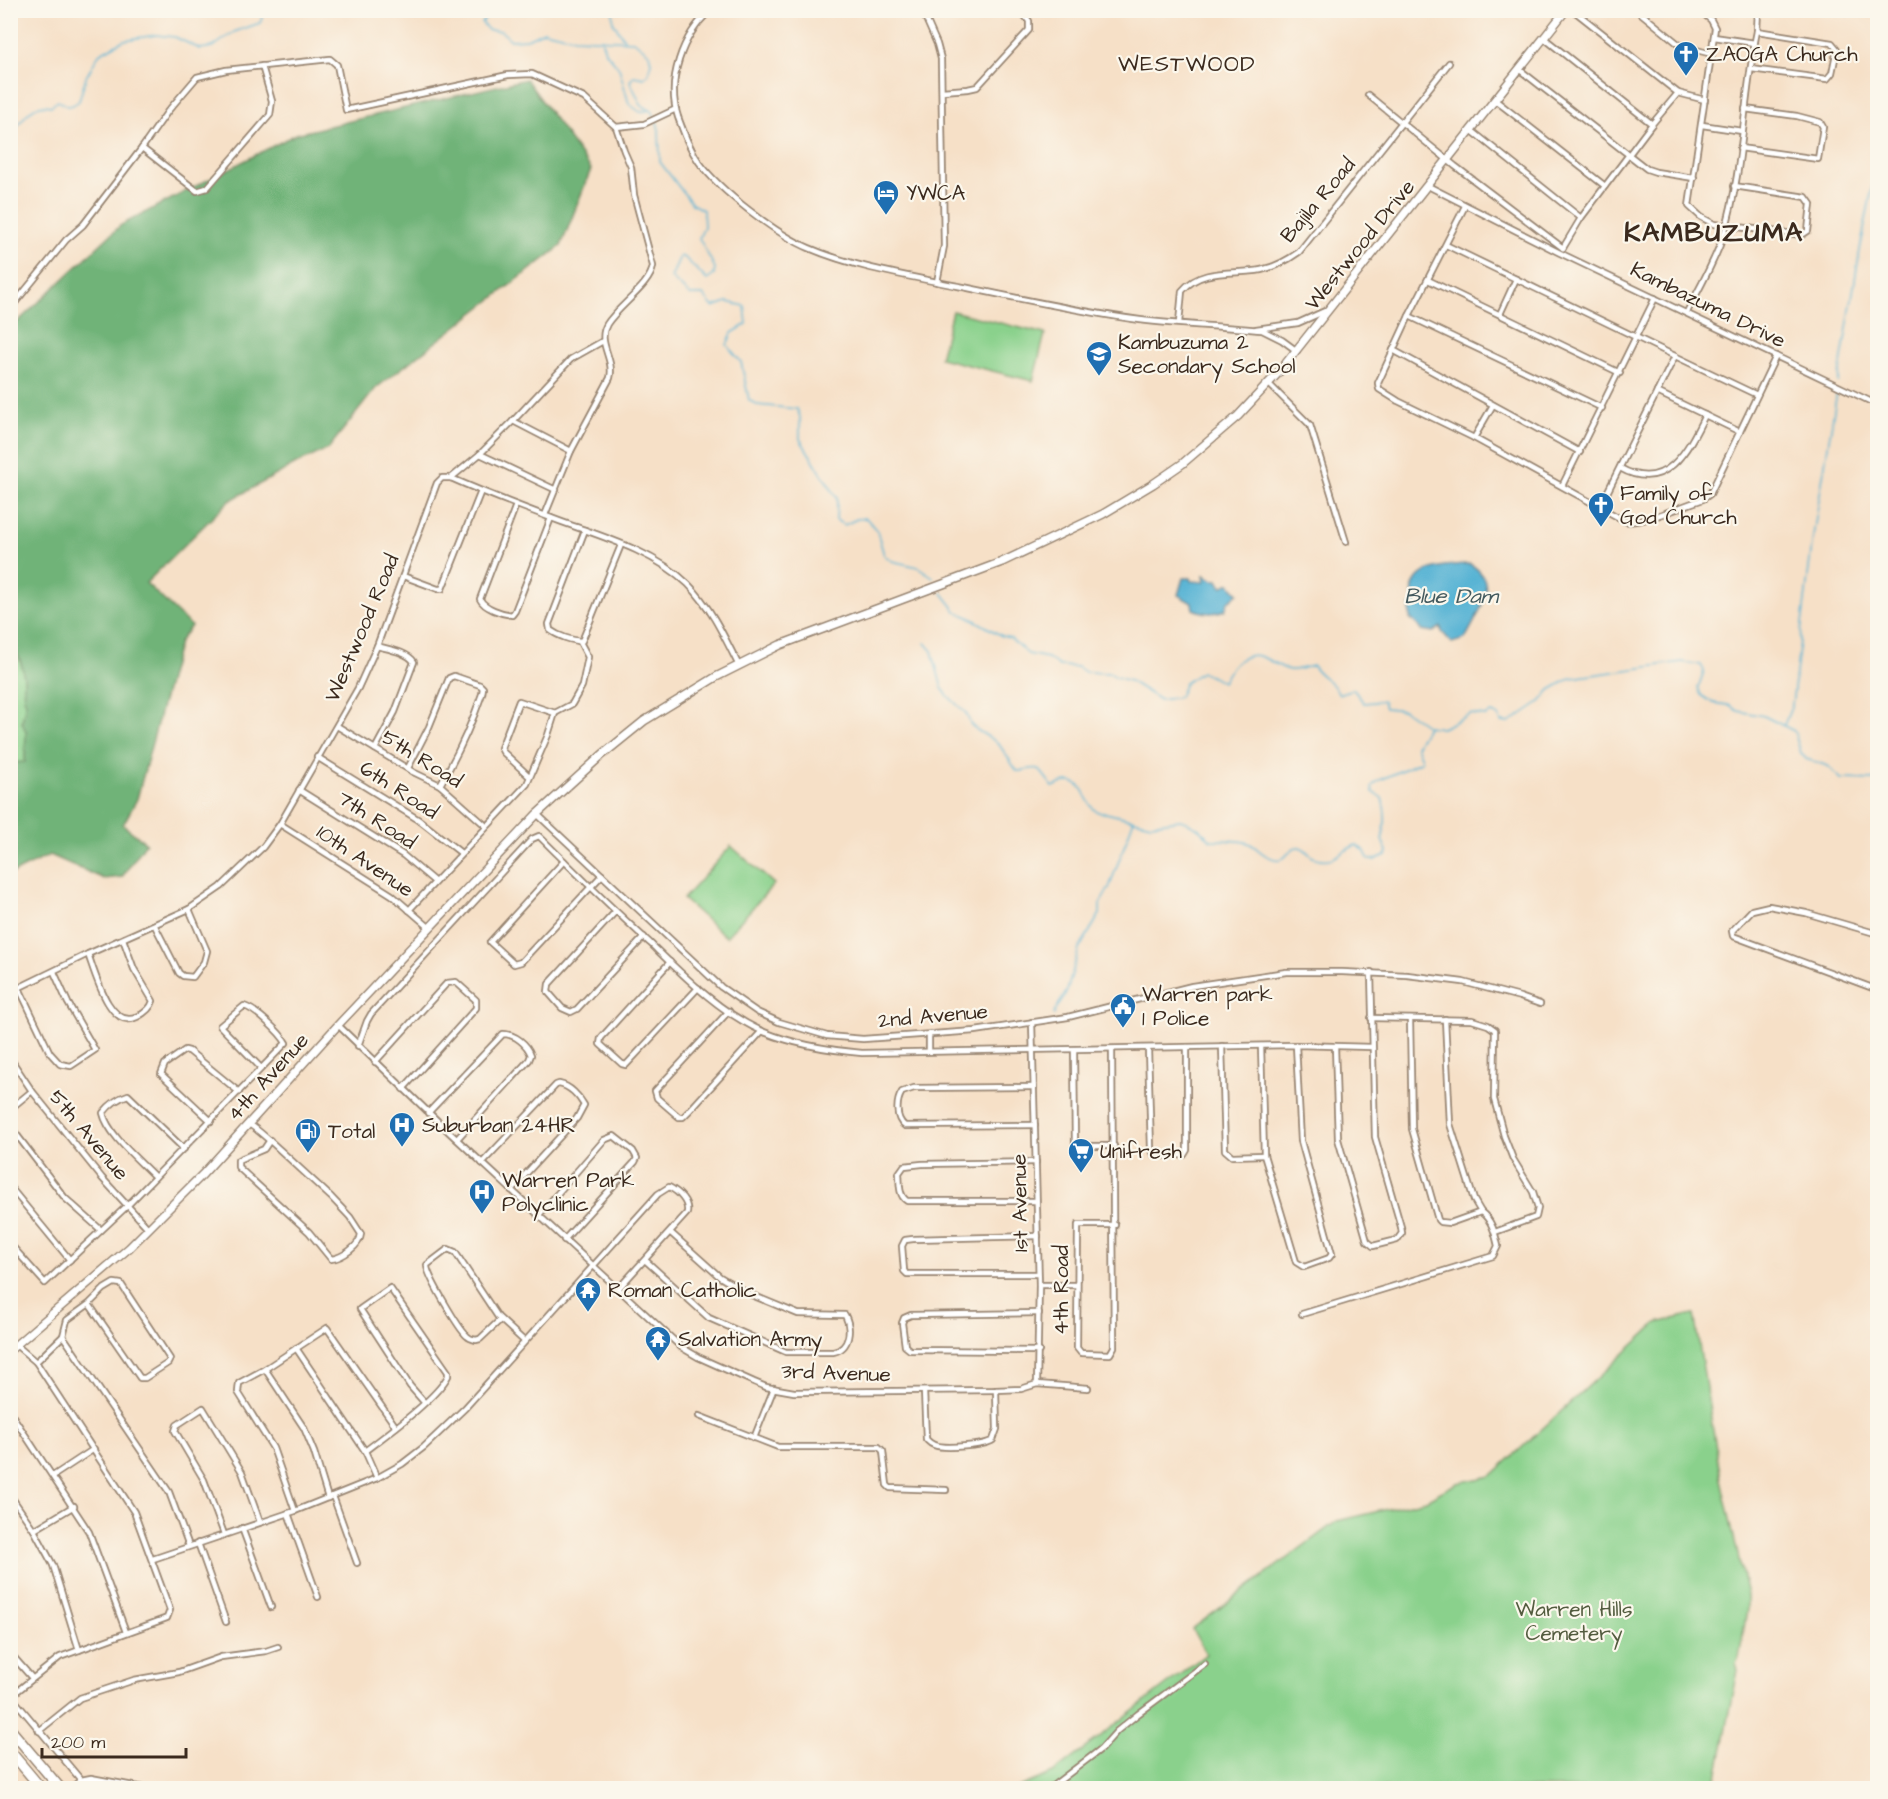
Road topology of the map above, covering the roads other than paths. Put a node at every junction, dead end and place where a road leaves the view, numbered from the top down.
1 (711, 10) edge
2 (930, 10) edge
3 (1020, 10) edge
4 (1566, 10) edge
5 (1573, 10) edge
6 (1637, 10) edge
7 (1699, 10) edge
8 (1758, 10) edge
9 (922, 12) edge
10 (1757, 31) junction
11 (1714, 37) junction
12 (1544, 38) junction
13 (1755, 43) junction
14 (1712, 54) junction
15 (1449, 63) dead end
16 (262, 66) junction
17 (1751, 69) junction
18 (1520, 70) junction
19 (942, 91) junction
20 (1678, 93) junction
21 (1368, 94) dead end
22 (1495, 100) junction
23 (1705, 100) junction
24 (676, 109) junction
25 (1745, 109) junction
26 (1402, 122) junction
27 (1652, 124) junction
28 (1702, 126) junction
29 (616, 127) junction
30 (1471, 130) junction
31 (1742, 131) junction
32 (142, 148) junction
33 (1740, 148) junction
34 (1629, 155) junction
35 (1448, 160) junction
36 (1694, 178) junction
37 (1428, 186) junction
38 (1605, 186) junction
39 (1734, 186) junction
40 (1465, 206) junction
41 (1581, 219) junction
42 (1726, 225) junction
43 (1446, 245) junction
44 (1562, 250) junction
45 (1516, 279) junction
46 (1428, 280) junction
47 (937, 282) junction
48 (1656, 298) junction
49 (10, 309) edge
50 (1328, 310) junction
51 (1687, 312) junction
52 (1500, 314) junction
53 (1409, 316) junction
54 (1179, 323) junction
55 (1253, 329) junction
56 (1636, 337) junction
57 (603, 341) junction
58 (1393, 350) junction
59 (1297, 351) junction
60 (1675, 356) junction
61 (1776, 356) junction
62 (1620, 373) junction
63 (1269, 384) junction
64 (1657, 392) junction
65 (1757, 395) junction
66 (1493, 405) junction
67 (1878, 405) edge
68 (1602, 408) junction
69 (1706, 415) junction
70 (513, 421) junction
71 (1740, 432) junction
72 (1474, 438) junction
73 (571, 451) junction
74 (1580, 452) junction
75 (480, 454) junction
76 (1620, 468) junction
77 (451, 478) junction
78 (1562, 486) junction
79 (481, 490) junction
80 (556, 490) junction
81 (516, 505) junction
82 (1600, 507) junction
83 (548, 516) junction
84 (585, 530) junction
85 (1346, 542) dead end
86 (621, 545) junction
87 (403, 576) junction
88 (580, 642) junction
89 (377, 646) junction
90 (739, 666) junction
91 (555, 713) junction
92 (337, 726) junction
93 (375, 749) junction
94 (317, 757) junction
95 (408, 768) junction
96 (530, 777) junction
97 (440, 785) junction
98 (299, 790) junction
99 (537, 813) junction
100 (280, 824) junction
101 (548, 824) junction
102 (486, 826) junction
103 (539, 836) junction
104 (460, 853) junction
105 (564, 861) junction
106 (602, 875) junction
107 (435, 882) junction
108 (591, 887) junction
109 (189, 909) junction
110 (409, 910) junction
111 (615, 912) junction
112 (155, 926) junction
113 (430, 928) junction
114 (1878, 934) edge
115 (644, 938) junction
116 (123, 939) junction
117 (88, 954) junction
118 (670, 962) junction
119 (54, 972) junction
120 (1371, 972) junction
121 (721, 987) junction
122 (19, 988) junction
123 (698, 988) junction
124 (1878, 990) edge
125 (10, 992) edge
126 (712, 998) junction
127 (1540, 1004) dead end
128 (729, 1011) junction
129 (1371, 1018) junction
130 (1410, 1019) junction
131 (1445, 1019) junction
132 (1032, 1022) junction
133 (338, 1025) junction
134 (762, 1031) junction
135 (929, 1035) junction
136 (1296, 1045) junction
137 (358, 1046) junction
138 (1222, 1046) junction
139 (1262, 1046) junction
140 (1335, 1046) junction
141 (1187, 1047) junction
142 (1372, 1047) junction
143 (1112, 1049) junction
144 (1148, 1049) junction
145 (1034, 1050) junction
146 (1074, 1050) junction
147 (929, 1051) junction
148 (10, 1058) edge
149 (375, 1062) junction
150 (261, 1068) junction
151 (1034, 1087) junction
152 (403, 1089) junction
153 (32, 1091) junction
154 (239, 1092) junction
155 (10, 1108) edge
156 (428, 1113) junction
157 (211, 1121) junction
158 (249, 1124) junction
159 (1035, 1125) junction
160 (10, 1126) edge
161 (270, 1140) junction
162 (457, 1140) junction
163 (1114, 1146) junction
164 (184, 1149) junction
165 (1264, 1155) junction
166 (1036, 1162) junction
167 (482, 1163) junction
168 (155, 1177) junction
169 (10, 1186) edge
170 (511, 1190) junction
171 (1036, 1201) junction
172 (127, 1206) junction
173 (1481, 1212) junction
174 (538, 1215) junction
175 (1115, 1225) junction
176 (148, 1228) junction
177 (101, 1230) junction
178 (1495, 1232) junction
179 (671, 1233) junction
180 (1038, 1236) junction
181 (564, 1240) junction
182 (10, 1244) edge
183 (70, 1260) junction
184 (645, 1260) junction
185 (593, 1267) junction
186 (1038, 1274) junction
187 (1077, 1285) junction
188 (1039, 1286) junction
189 (618, 1289) junction
190 (89, 1304) junction
191 (1039, 1313) junction
192 (1302, 1314) dead end
193 (500, 1320) junction
194 (63, 1336) junction
195 (524, 1341) junction
196 (13, 1347) edge
197 (296, 1348) junction
198 (1039, 1351) junction
199 (36, 1362) junction
200 (265, 1369) junction
201 (1037, 1384) junction
202 (774, 1388) junction
203 (1088, 1388) dead end
204 (996, 1390) junction
205 (924, 1391) junction
206 (424, 1402) junction
207 (10, 1412) edge
208 (699, 1416) dead end
209 (396, 1427) junction
210 (754, 1437) junction
211 (94, 1449) junction
212 (365, 1451) junction
213 (53, 1476) junction
214 (377, 1478) junction
215 (946, 1490) dead end
216 (10, 1495) edge
217 (331, 1497) junction
218 (74, 1506) junction
219 (295, 1511) junction
220 (288, 1513) junction
221 (260, 1522) junction
222 (242, 1528) junction
223 (34, 1530) junction
224 (224, 1534) junction
225 (198, 1543) junction
226 (189, 1546) junction
227 (153, 1558) junction
228 (357, 1563) dead end
229 (318, 1597) dead end
230 (271, 1607) dead end
231 (226, 1622) dead end
232 (126, 1632) junction
233 (278, 1647) dead end
234 (80, 1650) junction
235 (10, 1653) edge
236 (1205, 1664) dead end
237 (32, 1678) junction
238 (10, 1729) edge
239 (39, 1731) junction
240 (10, 1751) edge
241 (81, 1780) junction
242 (10, 1782) edge
243 (16, 1788) edge
244 (41, 1788) edge
245 (60, 1788) edge
246 (71, 1788) edge
247 (144, 1788) edge
248 (1050, 1788) edge

1 - 24 street
2 - 9 street
3 - 19 street
4 - 12 street, Westwood Drive
5 - 20 street
6 - 14 street
7 - 11 street
8 - 10 street
9 - 19 street
10 - 13 street
10 - 17 street
11 - 13 street
11 - 14 street
12 - 18 street, Westwood Drive
12 - 27 street
13 - 17 street
14 - 23 street
15 - 26 street, Bajila Road
16 - 29 street
16 - 32 street
16 - 32 street
17 - 25 street
18 - 22 street, Westwood Drive
18 - 34 street
19 - 47 street
20 - 23 street
20 - 27 street
21 - 26 street
22 - 30 street, Westwood Drive
22 - 38 street
23 - 28 street
24 - 29 street
24 - 47 street
25 - 31 street
25 - 33 street
26 - 35 street
26 - 54 street, Bajila Road
27 - 34 street
28 - 31 street
28 - 36 street
29 - 57 street
30 - 35 street, Westwood Drive
30 - 41 street
31 - 33 street
32 - 49 street
33 - 39 street
34 - 36 street
34 - 38 street
35 - 37 street, Westwood Drive
35 - 44 street
36 - 42 street
37 - 40 street, Kambazuma Drive
37 - 50 street, Westwood Drive
38 - 41 street
39 - 42 street
39 - 42 street
40 - 43 street
40 - 44 street, Kambazuma Drive
41 - 44 street
42 - 51 street
43 - 45 street
43 - 46 street
44 - 48 street, Kambazuma Drive
45 - 52 street
45 - 56 street
46 - 52 street
46 - 53 street
47 - 54 street
48 - 51 street, Kambazuma Drive
48 - 56 street
50 - 55 street
50 - 59 street, Westwood Drive
51 - 61 street, Kambazuma Drive
52 - 62 street
53 - 58 street
53 - 68 street
54 - 55 street
55 - 59 street
56 - 60 street
56 - 62 street
57 - 70 street
57 - 73 street
58 - 66 street
58 - 72 street
59 - 63 street, Westwood Drive
60 - 64 street
60 - 65 street
61 - 65 street
61 - 67 street, Kambazuma Drive
62 - 68 street
63 - 85 street
63 - 90 street, Westwood Drive
64 - 69 street
64 - 76 street
65 - 71 street
66 - 72 street
66 - 74 street
68 - 74 street
69 - 71 street
69 - 76 street
70 - 73 street
70 - 75 street
71 - 82 street
72 - 78 street
73 - 80 street
74 - 78 street
75 - 77 street
75 - 80 street
76 - 82 street
77 - 79 street
77 - 87 street, Westwood Road
78 - 82 street
79 - 81 street
79 - 87 street
80 - 83 street
81 - 83 street
81 - 83 street
83 - 84 street
84 - 86 street
84 - 88 street
86 - 88 street
86 - 90 street
87 - 89 street, Westwood Road
88 - 91 street
89 - 92 street, Westwood Road
89 - 93 street
90 - 99 street, 4th Avenue
91 - 96 street
91 - 96 street
92 - 93 street, 5th Road
92 - 94 street, Westwood Road
93 - 95 street, 5th Road
94 - 98 street, Westwood Road
94 - 104 street, 6th Road
95 - 97 street, 5th Road
95 - 97 street
96 - 102 street
97 - 102 street, 5th Road
98 - 100 street, Westwood Road
98 - 107 street, 7th Road
99 - 101 street, 2nd Avenue
99 - 113 street, 4th Avenue
100 - 109 street, Westwood Road
100 - 110 street, 10th Avenue
101 - 103 street
101 - 106 street, 2nd Avenue
102 - 104 street
103 - 105 street
103 - 137 street
104 - 107 street
105 - 108 street
105 - 108 street
106 - 108 street
106 - 121 street, 2nd Avenue
107 - 110 street
108 - 111 street
109 - 112 street, Westwood Road
109 - 112 street
110 - 113 street, 10th Avenue
111 - 115 street
111 - 115 street
112 - 116 street, Westwood Road
113 - 133 street, 4th Avenue
114 - 124 street
115 - 118 street
116 - 117 street, Westwood Road
116 - 117 street
117 - 119 street, Westwood Road
118 - 123 street
118 - 123 street
119 - 122 street, Westwood Road
119 - 122 street
120 - 127 street, 2nd Avenue
120 - 129 street
120 - 132 street, 2nd Avenue
121 - 126 street
121 - 135 street, 2nd Avenue
122 - 125 street, Westwood Road
123 - 126 street
126 - 128 street
128 - 134 street
128 - 134 street
129 - 130 street
129 - 142 street
130 - 131 street
130 - 173 street
131 - 173 street
131 - 178 street
132 - 135 street, 2nd Avenue
132 - 145 street, 1st Avenue
133 - 137 street, 3rd Avenue
133 - 158 street, 4th Avenue
134 - 147 street
135 - 147 street
136 - 139 street
136 - 140 street
136 - 165 street
137 - 149 street, 3rd Avenue
138 - 139 street
138 - 141 street
138 - 165 street
139 - 165 street
140 - 142 street
140 - 142 street
141 - 144 street
141 - 144 street
143 - 144 street
143 - 146 street
143 - 163 street
145 - 146 street
145 - 147 street
145 - 151 street, 1st Avenue
146 - 163 street
148 - 153 street, 5th Avenue
149 - 152 street, 3rd Avenue
149 - 152 street
150 - 150 street
150 - 154 street
151 - 159 street, 1st Avenue
151 - 159 street
152 - 156 street, 3rd Avenue
153 - 155 street
153 - 172 street, 5th Avenue
154 - 157 street
154 - 157 street
156 - 162 street, 3rd Avenue
156 - 162 street
157 - 164 street
158 - 161 street
158 - 176 street, 4th Avenue
159 - 166 street, 1st Avenue
160 - 177 street
161 - 161 street
162 - 167 street, 3rd Avenue
163 - 175 street
164 - 168 street
164 - 168 street
166 - 171 street, 1st Avenue
166 - 171 street
167 - 170 street, 3rd Avenue
167 - 170 street
168 - 172 street
169 - 183 street
170 - 174 street, 3rd Avenue
171 - 180 street, 1st Avenue
172 - 176 street, 5th Avenue
172 - 177 street
173 - 178 street
174 - 181 street, 3rd Avenue
174 - 181 street
175 - 187 street, 4th Road
175 - 187 street, 4th Road
176 - 196 street, 4th Avenue
177 - 183 street
178 - 192 street
179 - 184 street
179 - 184 street
179 - 185 street
180 - 186 street, 1st Avenue
180 - 186 street
181 - 185 street, 3rd Avenue
182 - 183 street
184 - 189 street
185 - 189 street, 3rd Avenue
185 - 195 street
186 - 188 street, 1st Avenue
187 - 188 street
188 - 191 street, 1st Avenue
189 - 202 street, 3rd Avenue
190 - 190 street
190 - 194 street
191 - 198 street, 1st Avenue
191 - 198 street
193 - 193 street
193 - 195 street
194 - 199 street
194 - 226 street
195 - 214 street
196 - 199 street
197 - 200 street
197 - 209 street
197 - 212 street
198 - 201 street, 1st Avenue
199 - 211 street
200 - 217 street
200 - 219 street
201 - 203 street, 3rd Avenue
201 - 204 street, 3rd Avenue
202 - 205 street, 3rd Avenue
202 - 210 street
204 - 205 street, 3rd Avenue
204 - 205 street
206 - 206 street
206 - 209 street
207 - 213 street
208 - 210 street
209 - 212 street
210 - 215 street
211 - 213 street
211 - 227 street
212 - 214 street
213 - 218 street
214 - 217 street
216 - 223 street
217 - 219 street
217 - 228 street
218 - 223 street
218 - 232 street
219 - 220 street
220 - 221 street
220 - 229 street
221 - 222 street
221 - 224 street
222 - 224 street
222 - 230 street
223 - 234 street
224 - 225 street
225 - 226 street
225 - 231 street
226 - 227 street
227 - 232 street
232 - 234 street
233 - 239 street
234 - 237 street
235 - 237 street
236 - 248 street
237 - 239 street
238 - 245 highway
239 - 241 street
240 - 244 highway
241 - 246 street
241 - 247 street
242 - 243 street

